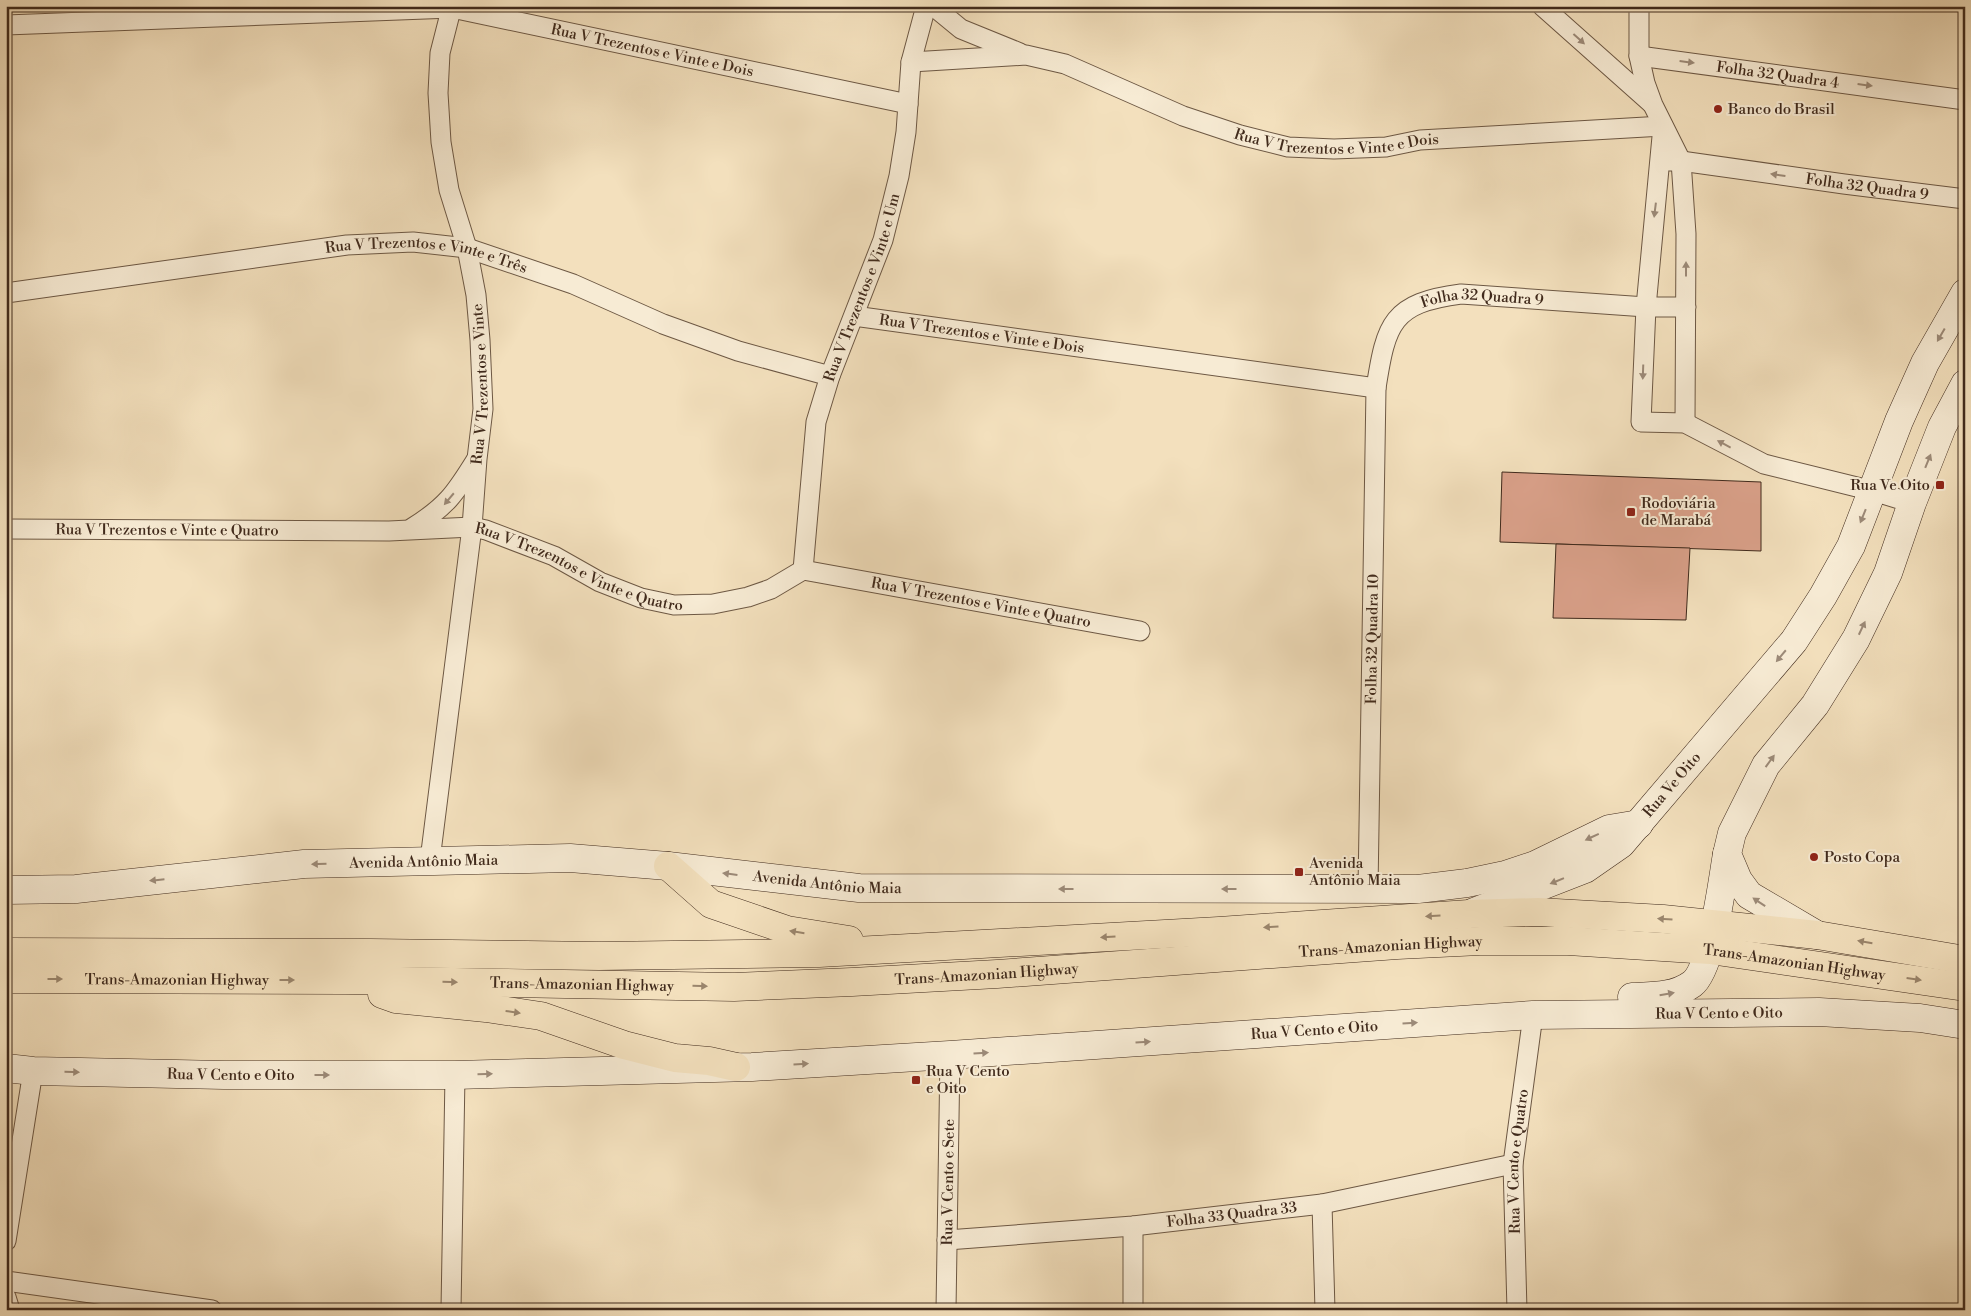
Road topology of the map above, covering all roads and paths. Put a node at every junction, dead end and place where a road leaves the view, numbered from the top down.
1 (926, 6) edge
2 (933, 6) edge
3 (1542, 6) edge
4 (1639, 6) edge
5 (452, 7) edge
6 (6, 25) edge
7 (1026, 55) junction
8 (1639, 56) junction
9 (911, 62) junction
10 (1965, 100) edge
11 (908, 104) junction
12 (1653, 105) junction
13 (1664, 126) junction
14 (1681, 160) junction
15 (1660, 161) junction
16 (1965, 199) edge
17 (467, 248) junction
18 (6, 293) edge
19 (1965, 293) edge
20 (1646, 307) junction
21 (1686, 307) junction
22 (854, 316) junction
23 (830, 376) junction
24 (1965, 384) edge
25 (1376, 388) junction
26 (1685, 423) junction
27 (477, 459) junction
28 (1873, 491) junction
29 (1912, 503) junction
30 (472, 527) junction
31 (6, 529) edge
32 (411, 529) junction
33 (803, 570) junction
34 (1140, 631) dead end
35 (1639, 824) junction
36 (1727, 854) junction
37 (430, 860) junction
38 (668, 866) junction
39 (1368, 889) junction
40 (6, 890) edge
41 (1469, 914) junction
42 (1817, 935) junction
43 (1712, 937) junction
44 (932, 948) junction
45 (6, 952) edge
46 (1965, 960) edge
47 (6, 979) edge
48 (346, 980) junction
49 (1965, 987) edge
50 (1533, 1015) junction
51 (1965, 1024) edge
52 (950, 1055) junction
53 (736, 1067) junction
54 (19, 1069) edge
55 (455, 1075) junction
56 (1513, 1164) junction
57 (1322, 1204) junction
58 (1133, 1226) junction
59 (947, 1240) junction
60 (6, 1241) edge
61 (6, 1281) edge
62 (6, 1296) edge
63 (10, 1310) edge
64 (212, 1310) edge
65 (451, 1310) edge
66 (946, 1310) edge
67 (1133, 1310) edge
68 (1325, 1310) edge
69 (1517, 1310) edge

1 - 9 street, Rua V Trezentos e Vinte e Um
2 - 7 street, Rua V Trezentos e Vinte e Dois
3 -> 12 street
4 - 8 street
5 - 6 street, Rua V Trezentos e Vinte e Dois
5 - 11 street, Rua V Trezentos e Vinte e Dois
5 - 17 street, Rua V Trezentos e Vinte
7 - 9 street, Rua V Trezentos e Vinte e Dois
7 - 13 street, Rua V Trezentos e Vinte e Dois
8 -> 10 street, Folha 32 Quadra 4
8 - 12 street
9 - 11 street, Rua V Trezentos e Vinte e Um
11 - 22 street, Rua V Trezentos e Vinte e Um
12 - 13 street
13 - 14 street
13 - 15 street
14 - 15 street, Folha 32 Quadra 9
16 -> 14 street, Folha 32 Quadra 9
21 -> 14 street
15 -> 20 street
17 - 18 street, Rua V Trezentos e Vinte e Três
17 - 23 street, Rua V Trezentos e Vinte e Três
17 - 27 street, Rua V Trezentos e Vinte
19 -> 28 main road, Rua Ve Oito
20 - 21 street, Folha 32 Quadra 9
20 - 25 street, Folha 32 Quadra 9
20 -> 26 street
21 - 26 street
22 - 23 street, Rua V Trezentos e Vinte e Um
22 - 25 street, Rua V Trezentos e Vinte e Dois
23 - 33 street, Rua V Trezentos e Vinte e Um
29 -> 24 main road
25 - 39 street, Folha 32 Quadra 10
28 -> 26 street
27 - 30 street, Rua V Trezentos e Vinte
27 -> 32 street
28 - 29 street
28 -> 35 main road, Rua Ve Oito
36 -> 29 main road
30 - 32 street, Rua V Trezentos e Vinte e Quatro
30 - 33 street, Rua V Trezentos e Vinte e Quatro
30 - 37 street, Rua V Trezentos e Vinte
31 - 32 street, Rua V Trezentos e Vinte e Quatro
33 - 34 street, Rua V Trezentos e Vinte e Quatro
35 -> 39 main road, Avenida Antônio Maia
35 -> 41 main road, Rua Ve Oito
42 -> 36 main road
36 - 43 main road
37 - 38 main road, Avenida Antônio Maia
37 -> 40 main road, Avenida Antônio Maia
39 -> 38 main road, Avenida Antônio Maia
44 -> 38 highway
43 -> 41 highway, Trans-Amazonian Highway
41 -> 44 highway, Trans-Amazonian Highway
42 - 43 highway, Trans-Amazonian Highway
46 -> 42 highway, Trans-Amazonian Highway
48 -> 43 highway, Trans-Amazonian Highway
43 -> 49 highway, Trans-Amazonian Highway
50 -> 43 main road
44 - 45 highway, Trans-Amazonian Highway
47 -> 48 highway, Trans-Amazonian Highway
48 -> 53 highway
50 - 51 main road, Rua V Cento e Oito
52 -> 50 main road, Rua V Cento e Oito
50 - 56 street, Rua V Cento e Quatro
53 -> 52 main road, Rua V Cento e Oito
52 - 59 street, Rua V Cento e Sete
55 -> 53 main road, Rua V Cento e Oito
54 -> 55 main road, Rua V Cento e Oito
54 - 60 street
55 - 65 street
56 - 57 street, Folha 33 Quadra 33
56 - 69 street, Rua V Cento e Quatro
57 - 58 street, Folha 33 Quadra 33
57 - 68 street
58 - 59 street, Folha 33 Quadra 33
58 - 67 street
59 - 66 street, Rua V Cento e Sete
61 - 64 street
62 - 63 street

